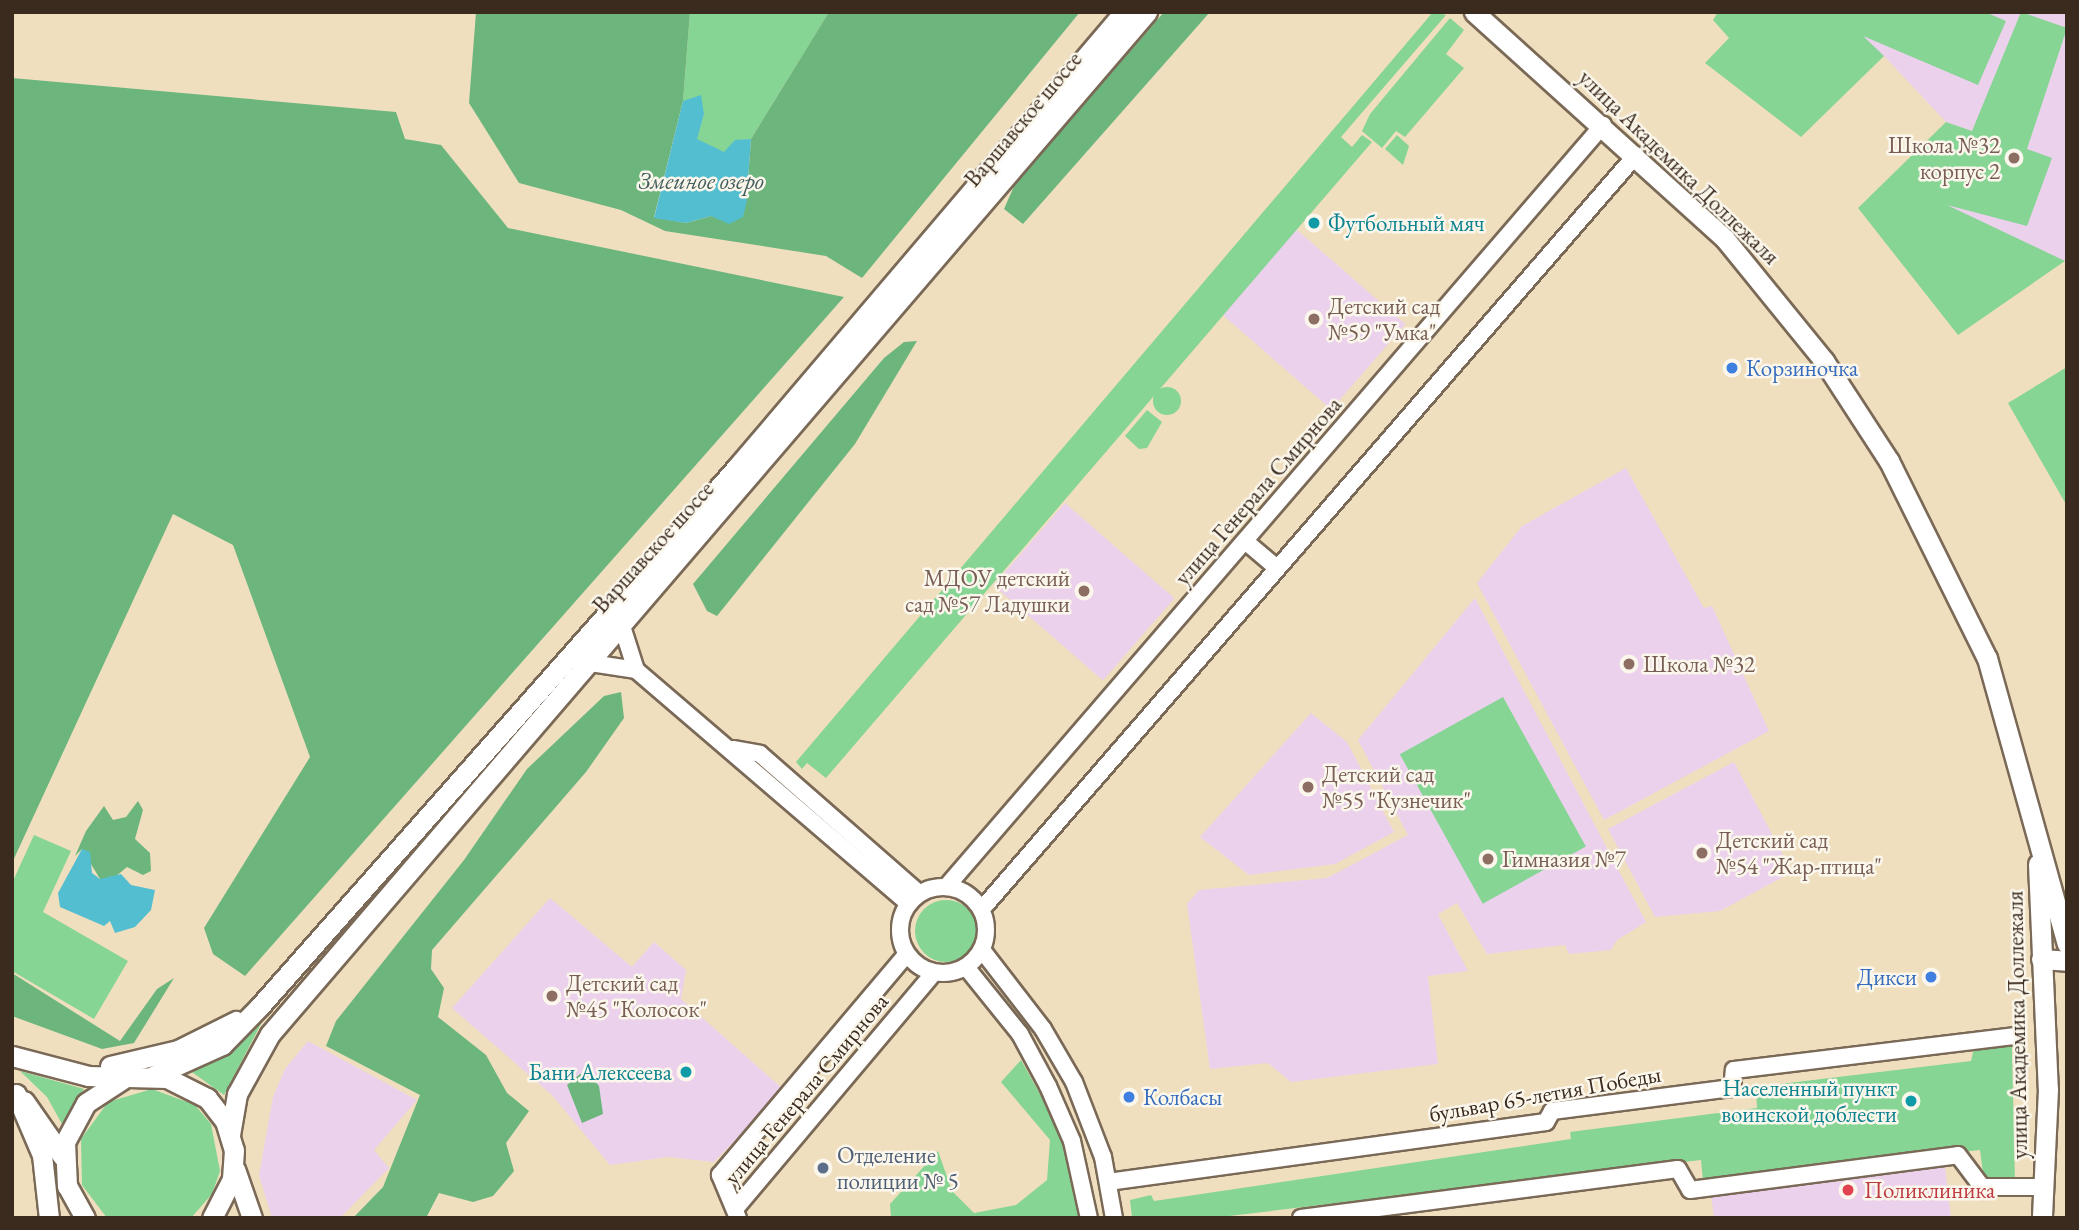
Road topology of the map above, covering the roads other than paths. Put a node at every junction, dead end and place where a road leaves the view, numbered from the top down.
1 (1124, 12) edge
2 (1147, 12) edge
3 (1474, 12) edge
4 (1603, 125) junction
5 (1636, 155) junction
6 (1245, 541) junction
7 (1277, 568) junction
8 (620, 620) junction
9 (584, 662) junction
10 (636, 670) junction
11 (2036, 831) junction
12 (947, 886) junction
13 (913, 898) junction
14 (982, 909) junction
15 (2067, 944) edge
16 (982, 950) junction
17 (907, 954) junction
18 (2041, 960) junction
19 (2067, 961) edge
20 (967, 967) junction
21 (934, 972) junction
22 (260, 1006) junction
23 (2014, 1036) dead end
24 (12, 1056) edge
25 (54, 1069) junction
26 (145, 1076) junction
27 (14, 1092) edge
28 (1094, 1134) junction
29 (230, 1135) junction
30 (1072, 1141) junction
31 (63, 1157) junction
32 (234, 1165) junction
33 (1108, 1182) junction
34 (67, 1186) junction
35 (2045, 1187) junction
36 (737, 1214) edge
37 (49, 1218) edge
38 (65, 1218) edge
39 (85, 1218) edge
40 (212, 1218) edge
41 (252, 1218) edge
42 (1089, 1218) edge
43 (1114, 1218) edge
44 (1301, 1218) edge
45 (2042, 1218) edge

1 - 22 main road, Варшавское шоссе
2 - 8 main road, Варшавское шоссе
3 - 4 main road, улица Академика Доллежаля
4 - 5 main road, улица Академика Доллежаля
4 - 6 street, улица Генерала Смирнова
5 - 7 street
5 - 11 main road, улица Академика Доллежаля
6 - 7 street
6 - 12 street, улица Генерала Смирнова
7 - 14 street
8 - 9 main road, Варшавское шоссе
8 - 10 street
9 - 10 street
9 - 29 main road, Варшавское шоссе
10 - 13 street
11 - 15 main road, улица Академика Доллежаля
11 - 18 main road, улица Академика Доллежаля
12 - 13 street
12 - 14 street
13 - 17 street
14 - 16 street
16 - 20 street
16 - 28 street
17 - 21 street
17 - 36 street, улица Генерала Смирнова
18 - 19 main road
18 - 35 main road, улица Академика Доллежаля
20 - 21 street
20 - 30 street
21 - 36 street, улица Генерала Смирнова
22 - 25 main road
22 - 26 main road, Варшавское шоссе
23 - 33 street, бульвар 65-летия Победы
24 - 25 main road
25 - 26 main road
26 - 29 main road
26 - 31 main road, Варшавское шоссе
27 - 31 main road
27 - 37 main road
28 - 30 street
28 - 33 street
29 - 32 main road
30 - 42 street
31 - 34 main road
32 - 40 main road
32 - 41 main road
33 - 43 street
34 - 38 main road
34 - 39 main road
35 - 44 street
35 - 45 main road, улица Академика Доллежаля

